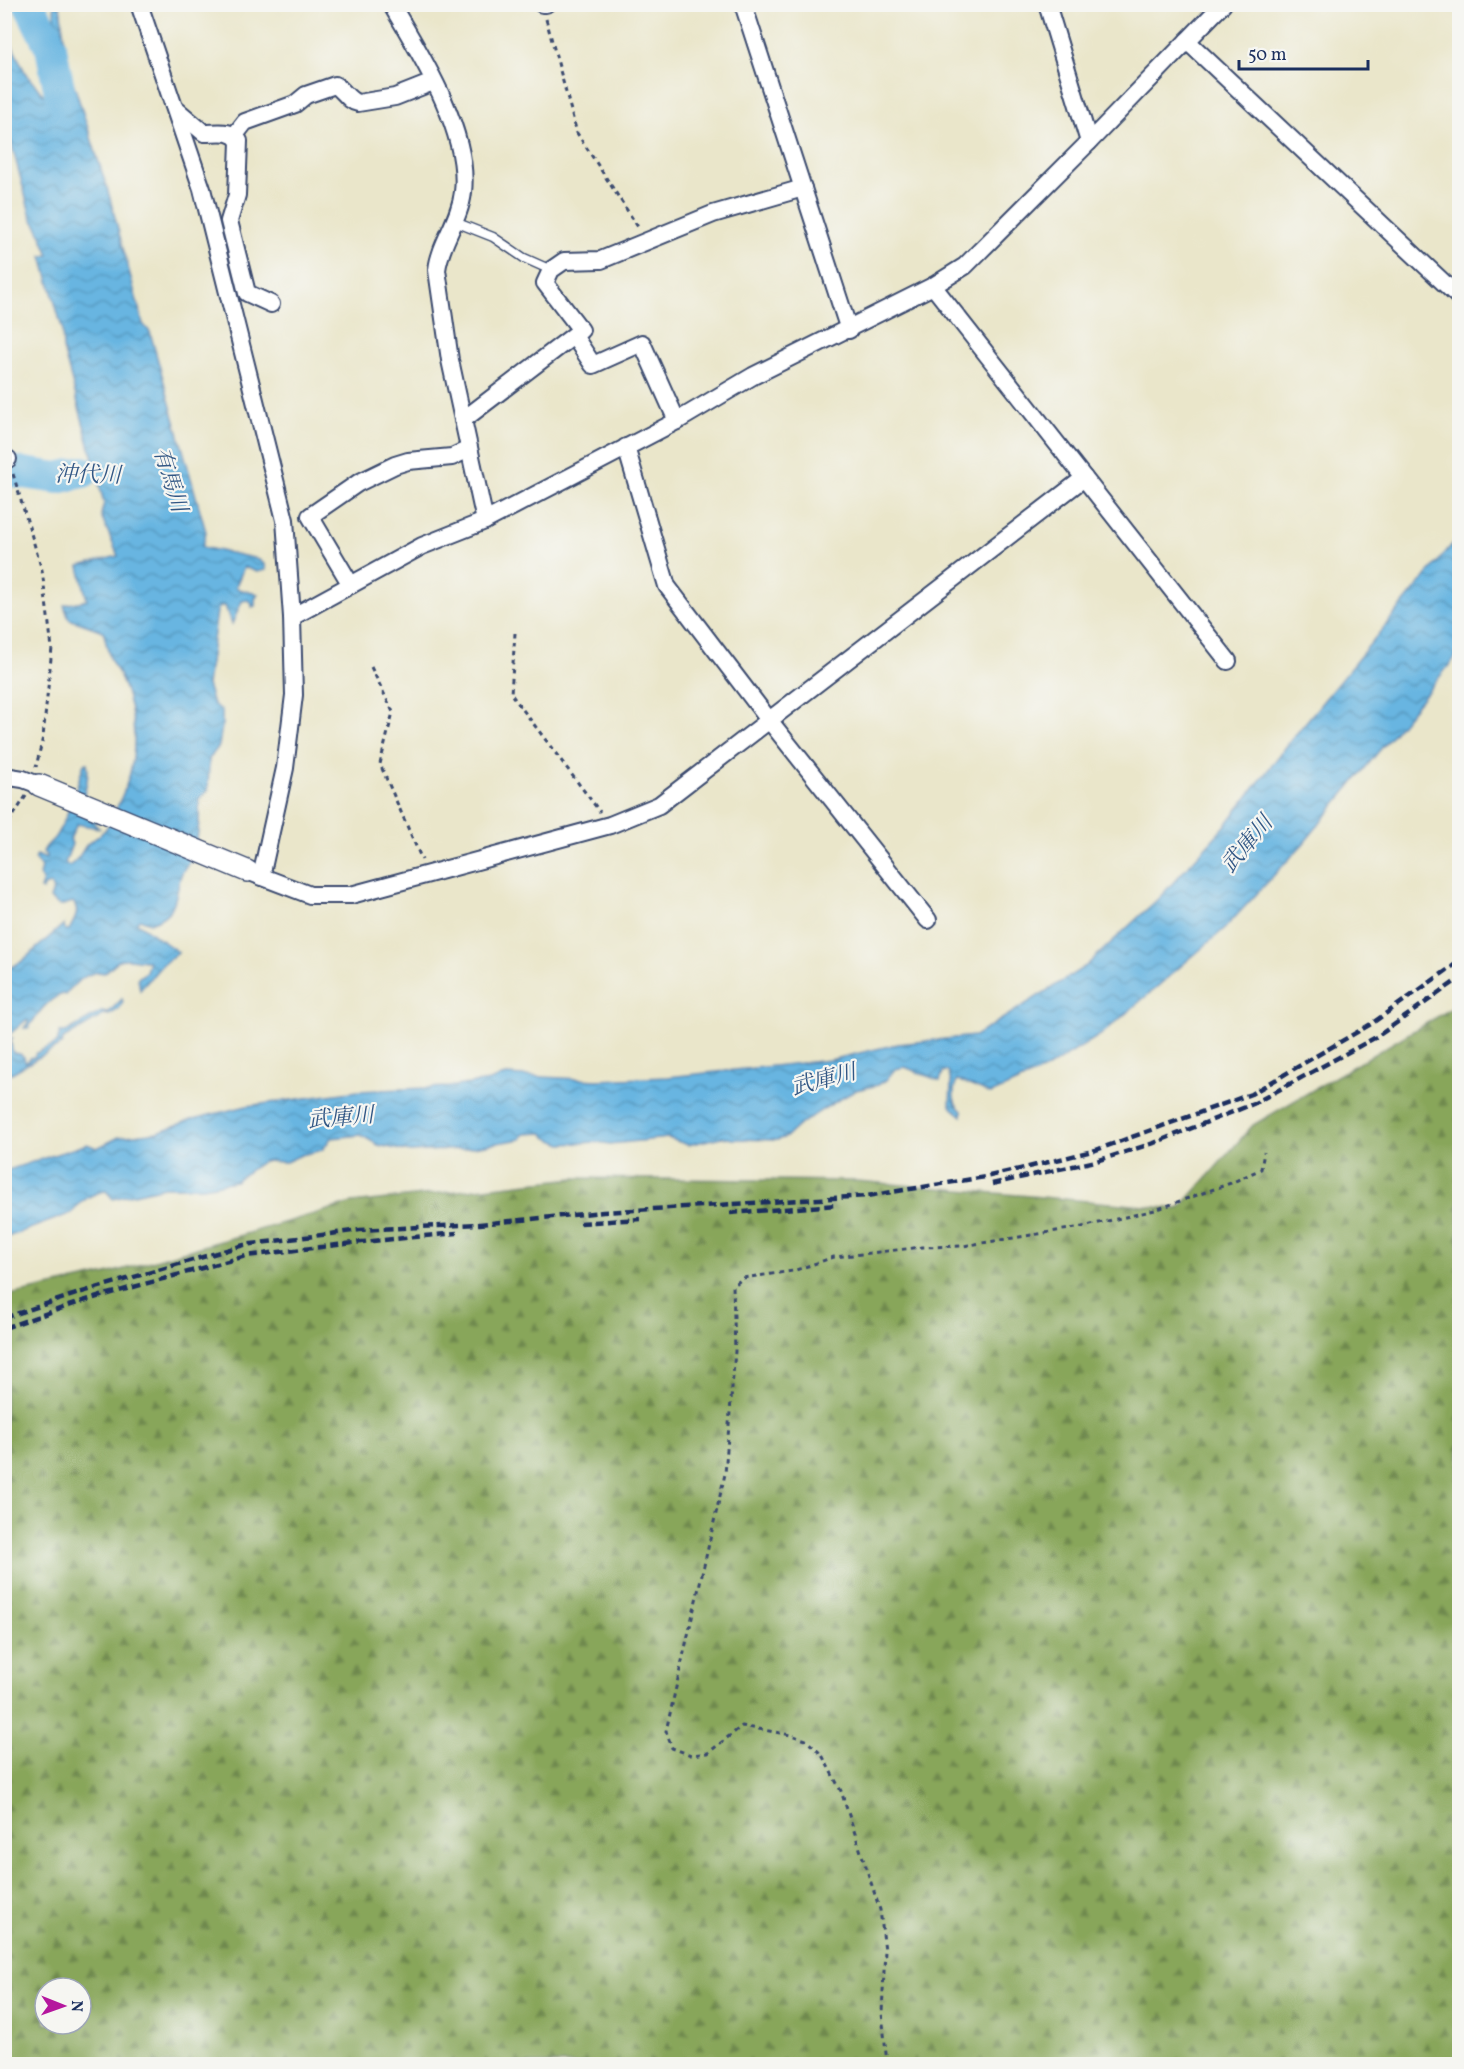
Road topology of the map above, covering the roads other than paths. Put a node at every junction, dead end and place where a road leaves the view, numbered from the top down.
1 (139, 4) edge
2 (391, 4) edge
3 (743, 4) edge
4 (1047, 4) edge
5 (1223, 4) edge
6 (1187, 41) junction
7 (433, 82) junction
8 (176, 110) junction
9 (235, 135) junction
10 (1089, 142) junction
11 (803, 188) junction
12 (455, 222) junction
13 (551, 270) junction
14 (933, 286) junction
15 (1460, 298) edge
16 (271, 304) dead end
17 (849, 330) junction
18 (574, 336) junction
19 (463, 420) junction
20 (677, 421) junction
21 (626, 447) junction
22 (469, 449) junction
23 (1084, 478) junction
24 (485, 521) junction
25 (351, 585) junction
26 (292, 616) junction
27 (1228, 661) dead end
28 (769, 720) junction
29 (4, 776) edge
30 (36, 783) joint
31 (254, 874) junction
32 (928, 920) dead end

1 - 8 street
2 - 7 street
3 - 11 street
4 - 10 street
5 - 6 street
6 - 10 street
6 - 15 street
7 - 9 street
7 - 12 street
8 - 9 street
8 - 26 street
9 - 16 street
10 - 14 street
11 - 13 street
11 - 17 street
12 - 13 lane
12 - 19 street
13 - 18 street
14 - 17 street
14 - 23 street
17 - 20 street
18 - 19 street
18 - 20 street
19 - 22 street
20 - 21 street
21 - 24 street
21 - 28 street
22 - 24 street
22 - 25 street
23 - 27 street
23 - 28 street
24 - 25 street
25 - 26 street
26 - 31 street
28 - 31 street
28 - 32 street
29 - 30 street
30 - 31 street

